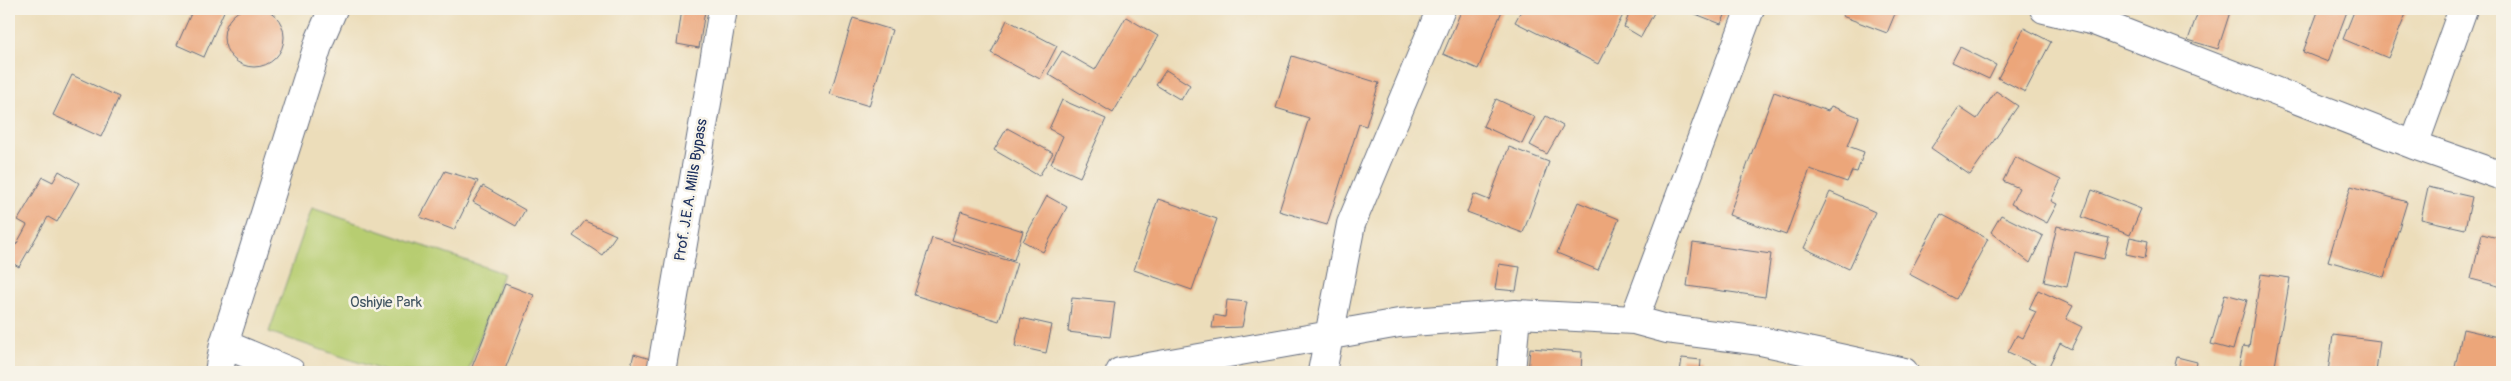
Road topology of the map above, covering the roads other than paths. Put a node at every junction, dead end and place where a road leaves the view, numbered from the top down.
1 (333, 9) edge
2 (722, 9) edge
3 (1441, 9) edge
4 (1750, 9) edge
5 (2044, 9) edge
6 (2463, 9) edge
7 (2096, 15) edge
8 (2414, 145) junction
9 (2502, 176) edge
10 (1516, 314) junction
11 (1634, 320) junction
12 (1329, 335) junction
13 (224, 344) junction
14 (219, 372) edge
15 (291, 372) edge
16 (660, 372) edge
17 (1120, 372) edge
18 (1322, 372) edge
19 (1511, 372) edge
20 (1902, 372) edge

1 - 13 street
2 - 16 street, Prof. J.E.A. Mills Bypass
3 - 12 street
4 - 11 street
5 - 7 street
6 - 8 street
7 - 8 street
8 - 9 street
10 - 11 street
10 - 12 street
10 - 19 street
11 - 20 street
12 - 17 street
12 - 18 street
13 - 14 street
13 - 15 street

